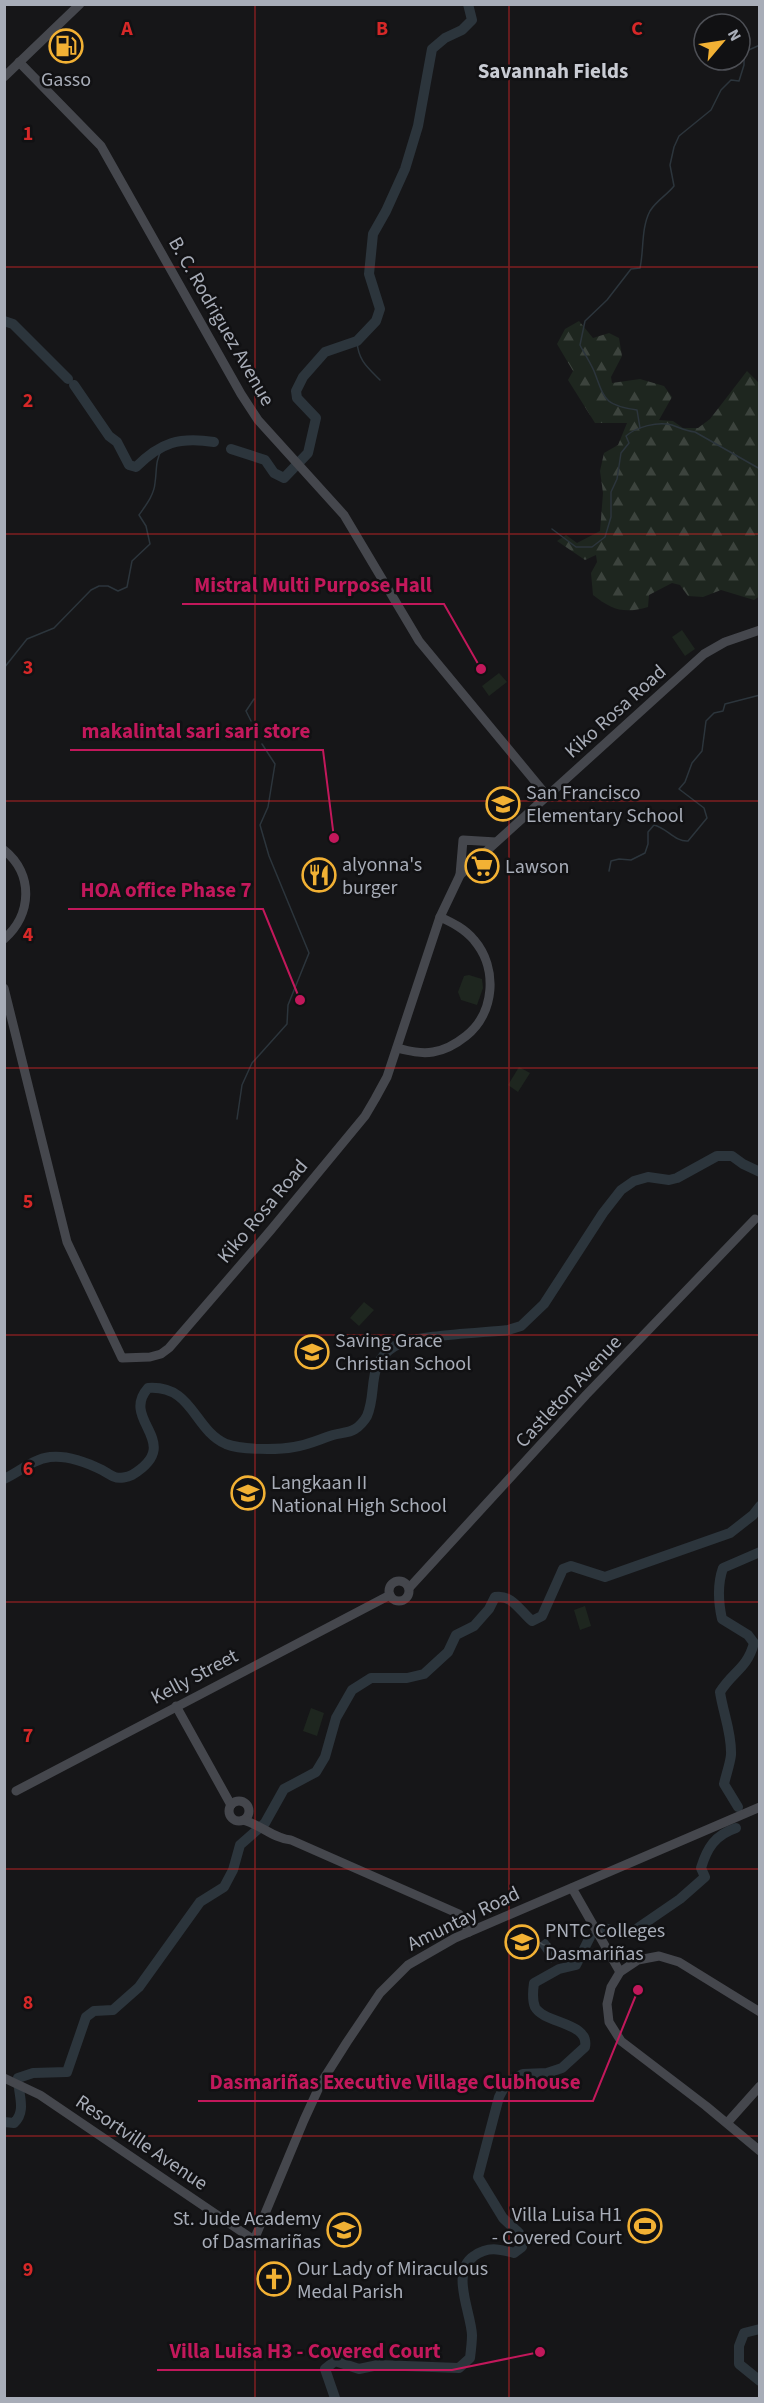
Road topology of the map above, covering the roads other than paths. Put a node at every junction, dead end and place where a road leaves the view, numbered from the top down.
1 (80, 4) edge
2 (19, 62) junction
3 (4, 77) edge
4 (759, 630) edge
5 (548, 797) junction
6 (496, 842) junction
7 (4, 850) edge
8 (460, 875) junction
9 (440, 917) junction
10 (4, 939) edge
11 (4, 987) edge
12 (397, 1048) junction
13 (755, 1219) dead end
14 (409, 1588) junction
15 (390, 1595) junction
16 (176, 1706) junction
17 (16, 1791) dead end
18 (231, 1805) junction
19 (759, 1807) edge
20 (250, 1819) junction
21 (572, 1888) junction
22 (470, 1932) junction
23 (620, 1972) junction
24 (759, 2012) edge
25 (6, 2078) edge
26 (759, 2086) edge
27 (730, 2127) junction
28 (759, 2151) edge
29 (254, 2240) joint

1 - 2 street
2 - 3 street
2 - 5 street, B. C. Rodriguez Avenue
4 - 5 street, Kiko Rosa Road
5 - 6 street, Kiko Rosa Road
6 - 8 street, Kiko Rosa Road
6 - 8 street
7 - 10 street
8 - 9 street, Kiko Rosa Road
9 - 12 street, Kiko Rosa Road
9 - 12 street
11 - 12 street, Kiko Rosa Road
13 - 14 street, Castleton Avenue
14 - 15 street
14 - 15 street
15 - 16 street, Kelly Street
16 - 17 street, Kelly Street
16 - 18 street
18 - 20 street
18 - 20 street
19 - 21 street, Amuntay Road
20 - 22 street
21 - 22 street, Amuntay Road
21 - 23 street
22 - 29 street, Amuntay Road
23 - 24 street
23 - 27 street
25 - 29 street, Resortville Avenue
26 - 27 street
27 - 28 street

